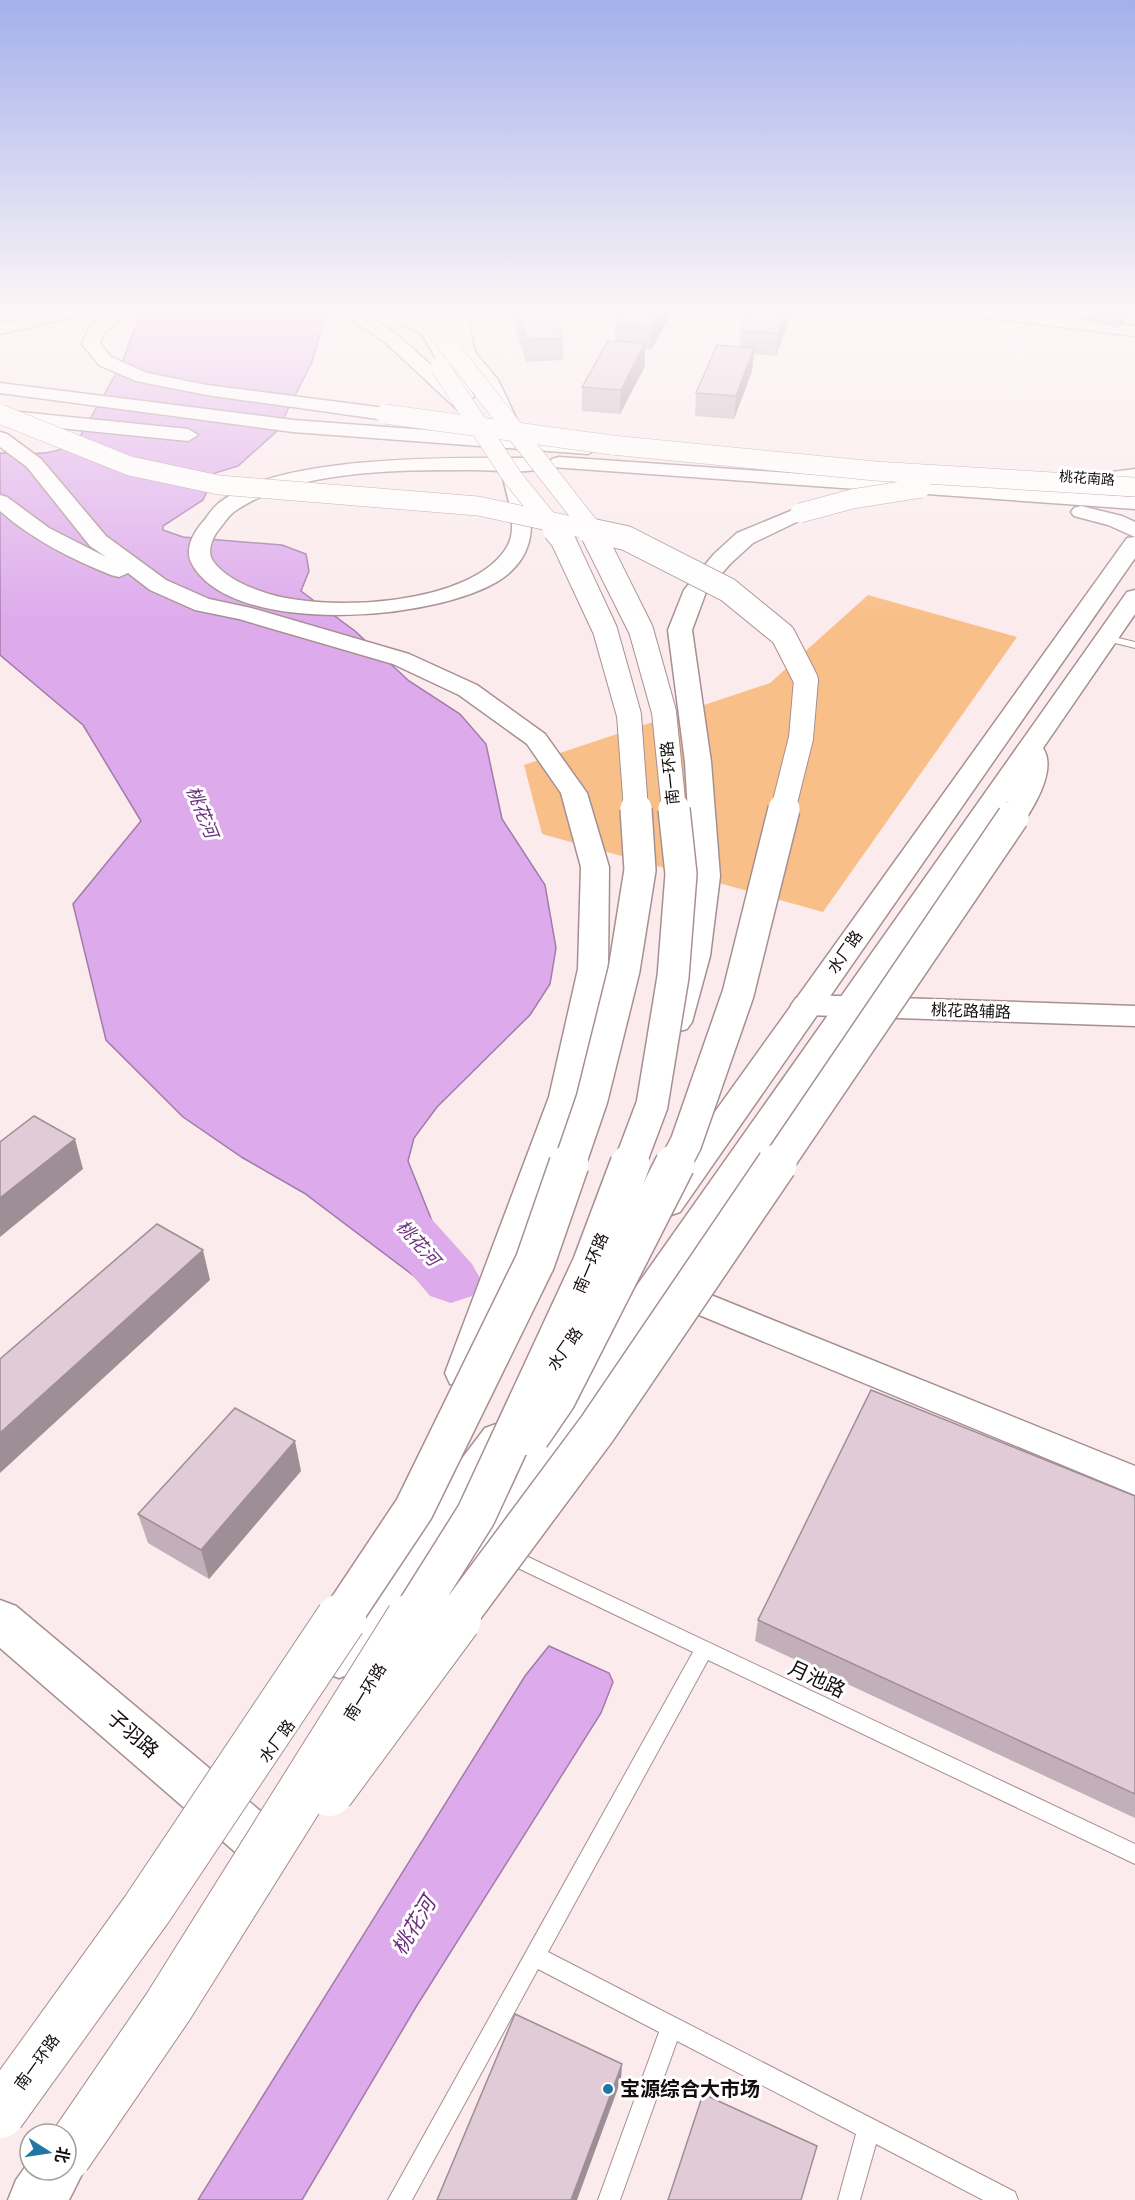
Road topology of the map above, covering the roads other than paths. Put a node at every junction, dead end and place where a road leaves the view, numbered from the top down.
1 (0, 415) edge
2 (203, 415) edge
3 (389, 415) edge
4 (473, 415) edge
5 (476, 415) edge
6 (498, 415) edge
7 (499, 415) edge
8 (206, 436) dead end
9 (0, 438) edge
10 (277, 443) dead end
11 (508, 456) junction
12 (568, 464) junction
13 (1135, 475) edge
14 (1096, 479) junction
15 (1135, 482) edge
16 (1135, 489) edge
17 (946, 490) junction
18 (0, 501) edge
19 (1135, 503) edge
20 (1135, 531) edge
21 (1135, 543) edge
22 (158, 585) junction
23 (1135, 597) edge
24 (1122, 638) edge
25 (1032, 742) junction
26 (807, 1005) junction
27 (850, 1007) junction
28 (1135, 1016) edge
29 (652, 1105) junction
30 (686, 1298) junction
31 (1135, 1481) edge
32 (414, 1509) junction
33 (478, 1529) junction
34 (0, 1620) edge
35 (704, 1650) junction
36 (224, 1811) junction
37 (266, 1847) junction
38 (1135, 1854) edge
39 (534, 1956) junction
40 (168, 2007) junction
41 (671, 2027) junction
42 (0, 2114) edge
43 (77, 2122) edge
44 (869, 2129) junction
45 (78, 2138) edge
46 (36, 2182) edge
47 (48, 2182) edge
48 (23, 2200) edge
49 (36, 2200) edge
50 (399, 2200) edge
51 (609, 2200) edge
52 (849, 2200) edge
53 (1007, 2200) edge

1 - 8 main road
1 - 33 main road, bridge
2 - 11 main road, 桃花南路
3 - 16 main road, bridge
4 - 11 main road, 南一环路, bridge
5 - 11 main road
6 - 11 main road
7 - 29 main road, 南一环路, bridge
9 - 22 main road
10 - 11 main road, 桃花南路
11 - 12 main road, 桃花南路
11 - 12 main road, bridge
11 - 14 main road, 桃花南路
11 - 32 main road, 南一环路, bridge
12 - 17 main road, 桃花南路
13 - 14 main road
14 - 15 main road, 桃花南路
16 - 29 main road, bridge
17 - 19 main road, 桃花南路
17 - 20 main road
18 - 22 main road
21 - 26 main road, 水厂路
22 - 32 main road, bridge
23 - 24 main road
24 - 25 main road
25 - 27 main road
25 - 30 main road, bridge
26 - 27 main road, 桃花路辅路
26 - 36 main road, 水厂路
27 - 28 main road, 桃花路辅路
27 - 33 main road
29 - 33 main road, 南一环路, bridge
30 - 31 street
30 - 40 main road, bridge
32 - 42 main road, 南一环路, bridge
33 - 35 lane, 月池路
33 - 37 main road
33 - 40 main road, 南一环路, bridge
34 - 36 main road, 子羽路
35 - 38 lane, 月池路
35 - 39 lane
36 - 37 main road, 子羽路
36 - 42 main road, 水厂路
37 - 43 main road
39 - 41 lane
39 - 50 lane
40 - 45 main road, 南一环路, bridge
41 - 44 lane
41 - 51 lane
44 - 52 lane
44 - 53 lane
46 - 48 main road
47 - 49 main road

